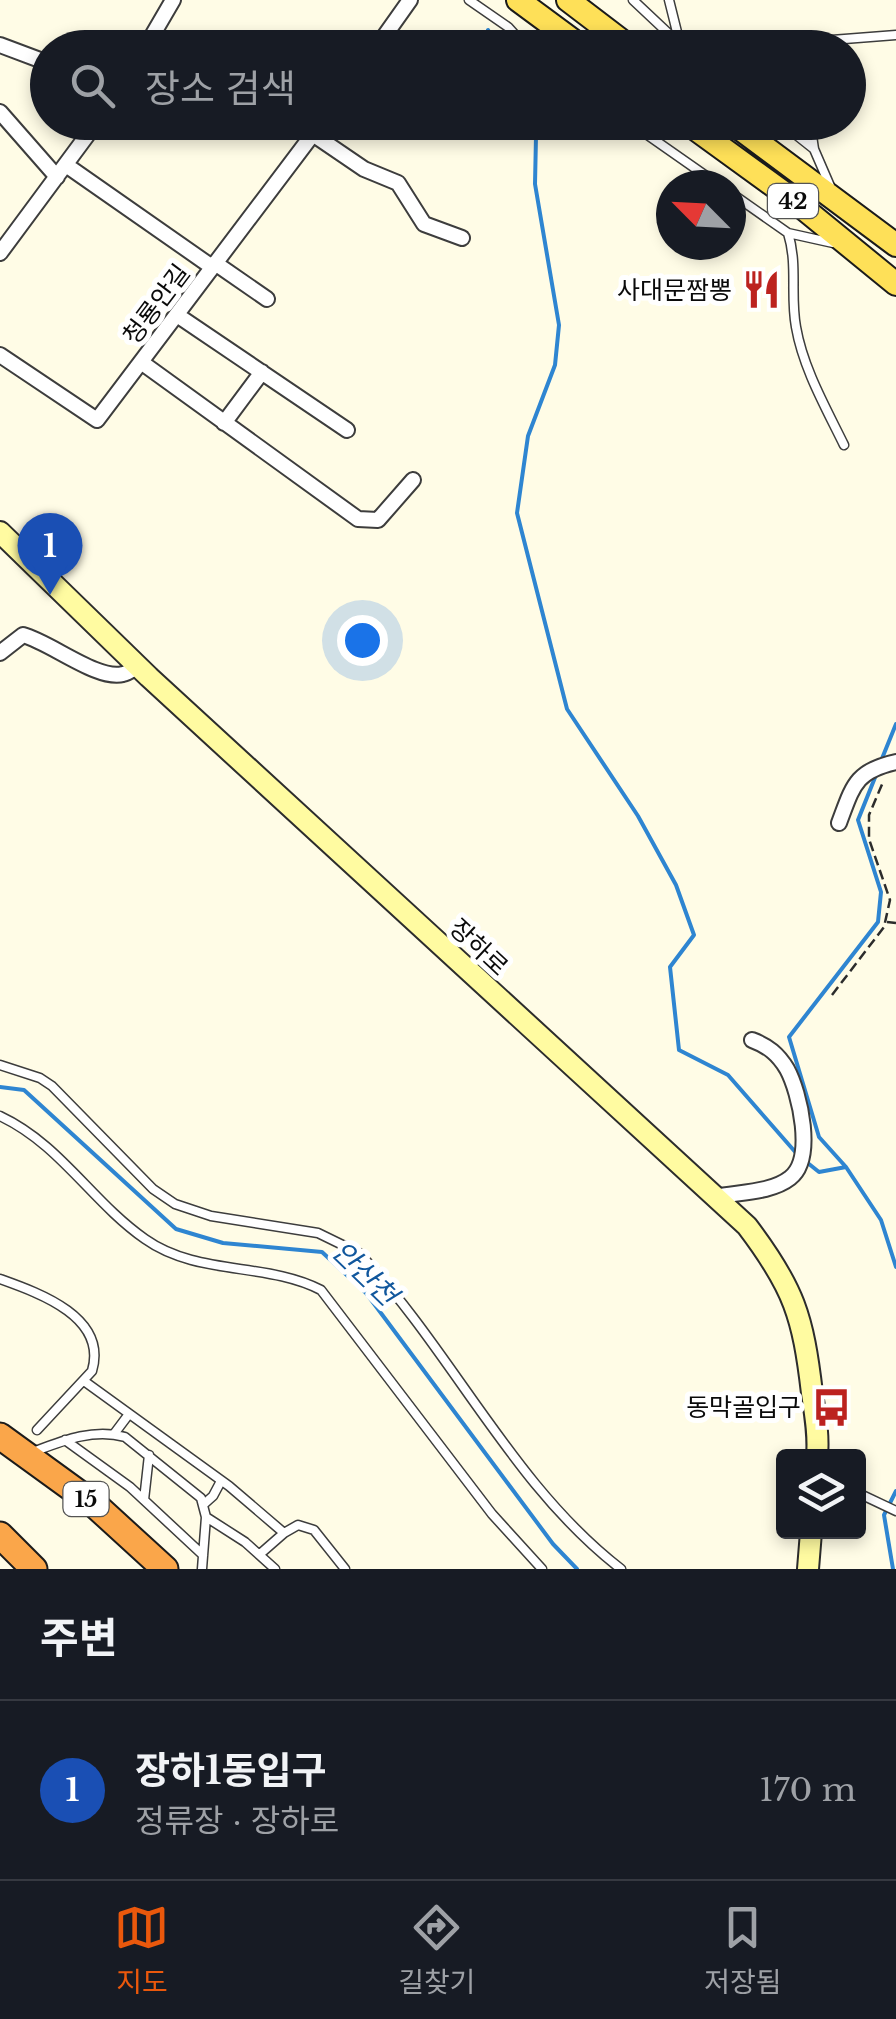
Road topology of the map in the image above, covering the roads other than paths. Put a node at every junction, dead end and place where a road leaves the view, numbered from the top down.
1 (174, 0) edge
2 (410, 0) edge
3 (469, 0) edge
4 (518, 0) edge
5 (568, 0) edge
6 (634, 0) edge
7 (669, 0) edge
8 (156, 30) edge
9 (389, 30) edge
10 (511, 30) edge
11 (559, 30) edge
12 (607, 30) edge
13 (665, 30) edge
14 (679, 30) edge
15 (896, 36) edge
16 (866, 37) edge
17 (0, 45) edge
18 (30, 56) edge
19 (0, 112) edge
20 (84, 140) edge
21 (308, 140) edge
22 (331, 140) edge
23 (655, 140) edge
24 (710, 140) edge
25 (756, 140) edge
26 (803, 140) edge
27 (813, 140) edge
28 (814, 149) junction
29 (698, 170) edge
30 (62, 171) junction
31 (841, 202) junction
32 (746, 204) edge
33 (788, 233) junction
34 (462, 238) dead end
35 (896, 245) edge
36 (850, 247) junction
37 (0, 253) edge
38 (214, 265) junction
39 (896, 284) edge
40 (267, 299) dead end
41 (176, 315) junction
42 (0, 355) edge
43 (140, 362) junction
44 (262, 372) junction
45 (224, 423) junction
46 (347, 430) dead end
47 (844, 445) dead end
48 (413, 480) dead end
49 (0, 532) edge
50 (0, 654) edge
51 (138, 666) junction
52 (892, 763) edge
53 (840, 822) dead end
54 (752, 1040) dead end
55 (0, 1065) edge
56 (0, 1116) edge
57 (716, 1197) junction
58 (0, 1279) edge
59 (84, 1381) junction
60 (130, 1414) junction
61 (37, 1430) dead end
62 (114, 1434) junction
63 (0, 1436) edge
64 (65, 1440) junction
65 (818, 1449) edge
66 (25, 1454) junction
67 (148, 1455) junction
68 (221, 1481) junction
69 (866, 1497) edge
70 (144, 1500) junction
71 (204, 1504) junction
72 (896, 1511) edge
73 (206, 1517) junction
74 (284, 1533) junction
75 (0, 1535) edge
76 (810, 1539) edge
77 (260, 1554) junction
78 (203, 1555) junction
79 (34, 1569) edge
80 (165, 1569) edge
81 (202, 1569) edge
82 (275, 1569) edge
83 (345, 1569) edge
84 (542, 1569) edge
85 (621, 1569) edge
86 (808, 1569) edge

1 - 8 street
2 - 9 street
3 - 10 lane
4 - 11 main road
5 - 12 main road
6 - 13 lane
7 - 14 lane
15 - 16 lane
17 - 18 street
19 - 30 street
20 - 30 street
21 - 38 street, 청룡안길
22 - 34 street
23 - 29 lane
24 - 36 main road, 42
25 - 31 main road, 42
26 - 28 lane
27 - 28 lane
28 - 31 lane
30 - 37 street
30 - 38 street
31 - 35 main road, 42
32 - 33 lane
33 - 36 lane
33 - 47 lane
36 - 39 main road, 42
38 - 40 street
38 - 41 street, 청룡안길
41 - 43 street, 청룡안길
41 - 44 street
42 - 43 street, 청룡안길
43 - 45 street
44 - 45 street
44 - 46 street
45 - 48 street
49 - 51 street, 장하로
50 - 51 street
51 - 57 street, 장하로
52 - 53 street
54 - 57 street
55 - 85 lane
56 - 84 lane
57 - 65 street, 장하로
58 - 59 lane
59 - 60 lane
59 - 61 lane
60 - 62 lane
60 - 68 lane
62 - 64 lane
62 - 67 lane
63 - 66 highway, 15
64 - 66 lane
64 - 70 lane
66 - 80 highway, 15
67 - 70 lane
67 - 71 lane
68 - 71 lane
68 - 74 lane
69 - 72 lane
70 - 78 lane
71 - 73 lane
73 - 77 lane
73 - 78 lane
74 - 77 lane
74 - 83 lane
75 - 79 highway
76 - 86 street
77 - 82 lane
78 - 81 lane

